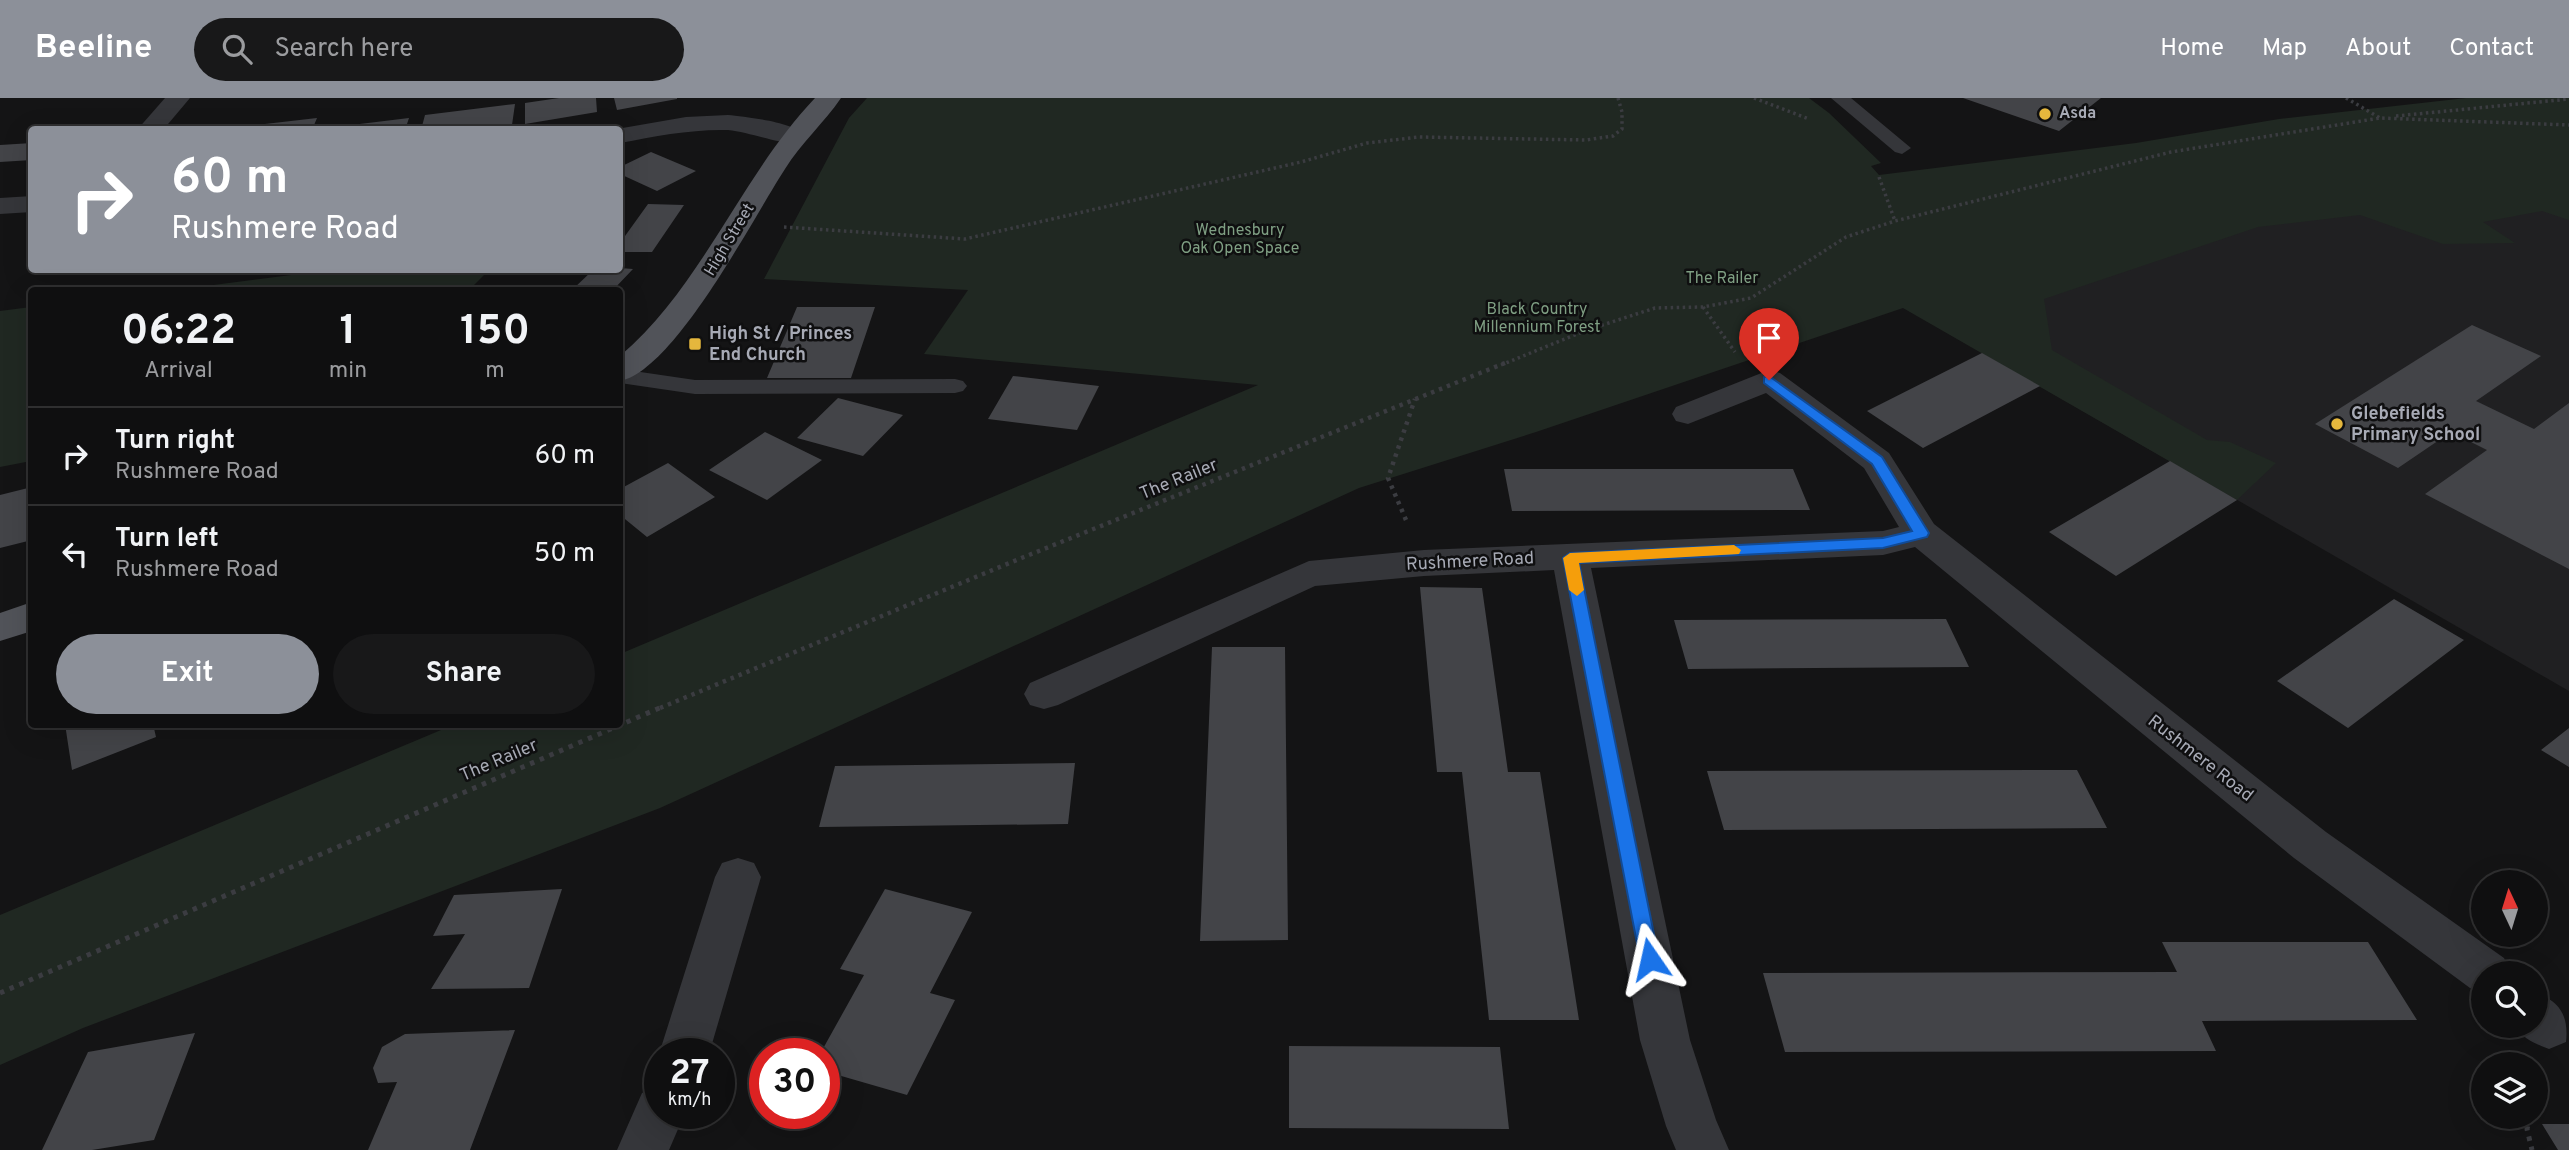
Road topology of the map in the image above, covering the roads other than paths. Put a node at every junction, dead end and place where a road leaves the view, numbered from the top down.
1 (178, 98) edge
2 (829, 98) edge
3 (1840, 98) edge
4 (153, 126) edge
5 (623, 134) edge
6 (794, 137) junction
7 (1902, 148) dead end
8 (28, 204) edge
9 (0, 206) edge
10 (623, 371) edge
11 (623, 375) edge
12 (956, 386) dead end
13 (1688, 414) dead end
14 (1921, 533) junction
15 (1570, 558) junction
16 (28, 617) edge
17 (0, 627) edge
18 (1044, 694) dead end
19 (738, 877) dead end
20 (2471, 961) edge
21 (689, 1038) edge
22 (652, 1129) edge
23 (643, 1150) edge
24 (1703, 1150) edge

1 - 4 street
2 - 6 main road, High Street
3 - 7 lane
5 - 6 street
6 - 10 main road, High Street
8 - 9 street
11 - 12 lane
13 - 14 street, Rushmere Road
14 - 15 street, Rushmere Road
14 - 20 street, Rushmere Road
15 - 18 street, Rushmere Road
15 - 24 street
16 - 17 main road
19 - 21 street
22 - 23 street

